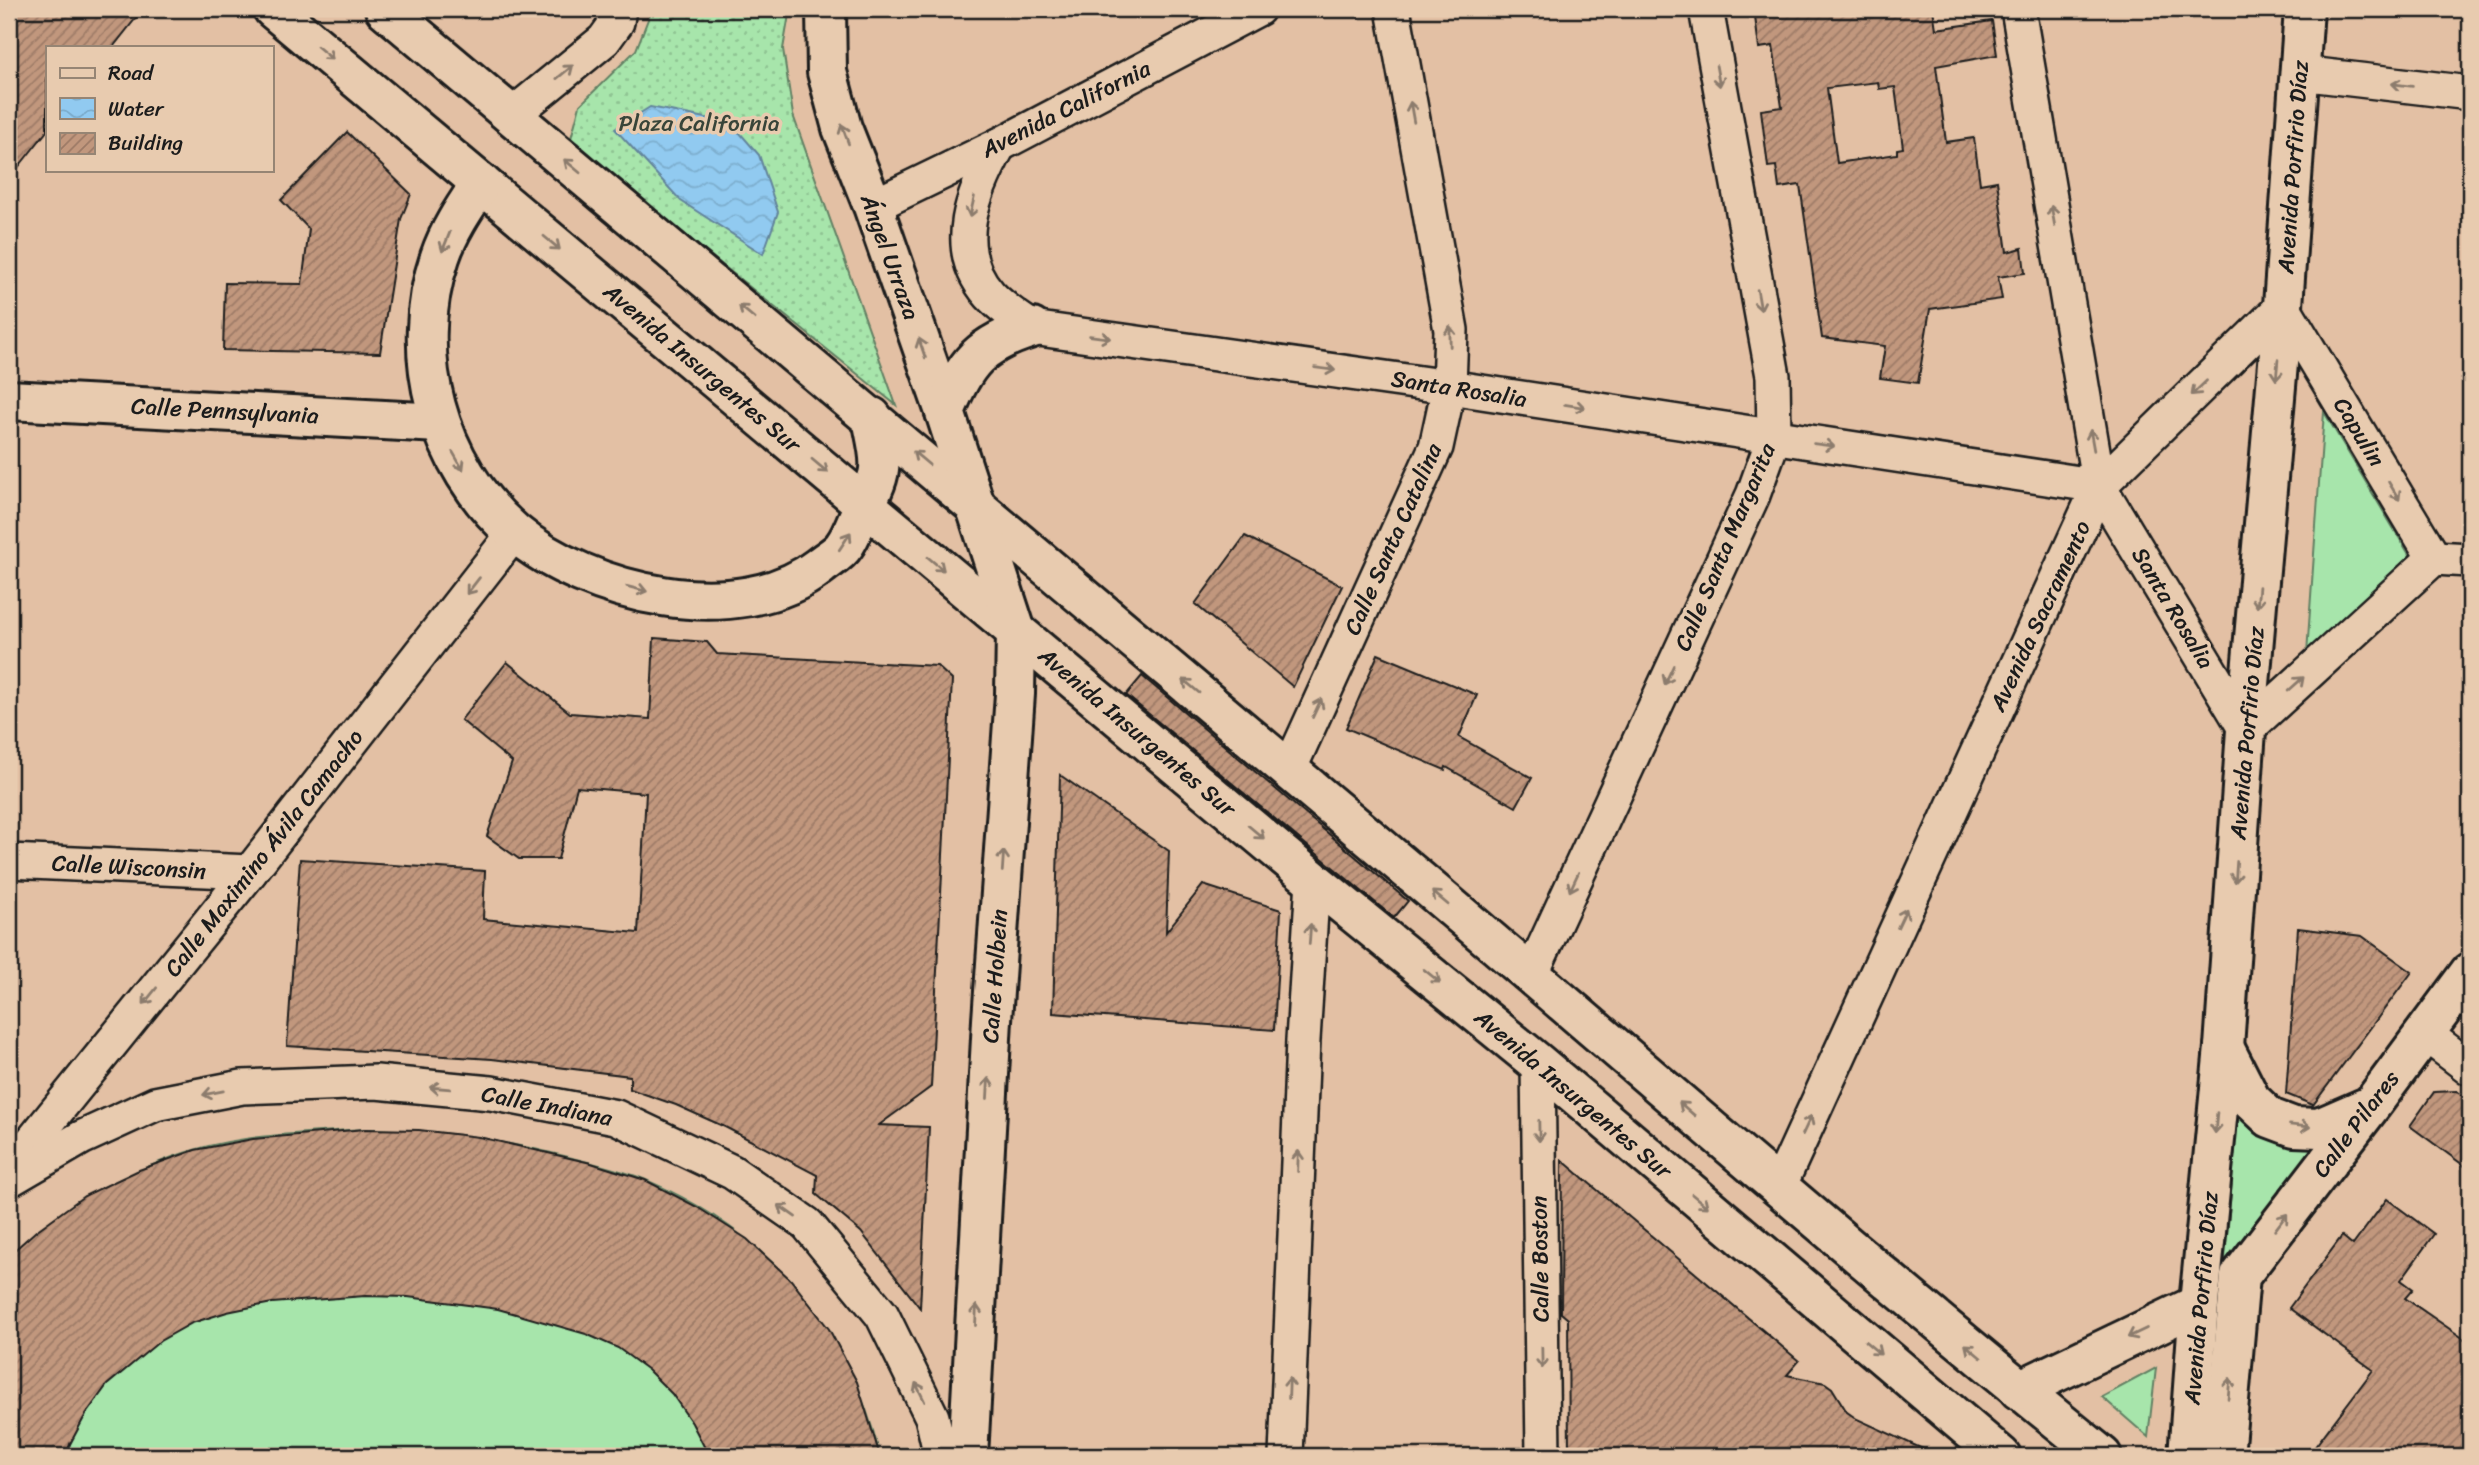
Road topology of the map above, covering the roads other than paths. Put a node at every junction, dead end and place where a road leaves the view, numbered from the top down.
1 (273, 9) edge
2 (385, 9) edge
3 (618, 9) edge
4 (825, 9) edge
5 (1258, 9) edge
6 (1393, 9) edge
7 (1706, 9) edge
8 (2018, 9) edge
9 (2304, 9) edge
10 (2300, 73) junction
11 (2470, 93) edge
12 (512, 115) junction
13 (999, 145) junction
14 (481, 183) junction
15 (873, 206) junction
16 (2283, 306) junction
17 (1032, 328) junction
18 (1450, 387) junction
19 (9, 400) edge
20 (945, 412) junction
21 (872, 416) junction
22 (440, 423) junction
23 (1774, 437) junction
24 (2099, 486) junction
25 (974, 501) junction
26 (865, 504) junction
27 (515, 532) junction
28 (2434, 558) junction
29 (2470, 560) edge
30 (1016, 631) junction
31 (2246, 730) junction
32 (1289, 770) junction
33 (9, 861) edge
34 (250, 872) junction
35 (1313, 880) junction
36 (2470, 972) edge
37 (1531, 975) junction
38 (2424, 1033) junction
39 (2224, 1047) junction
40 (1538, 1063) junction
41 (2470, 1068) edge
42 (2373, 1103) junction
43 (9, 1170) edge
44 (9, 1180) edge
45 (1779, 1187) junction
46 (2240, 1276) joint
47 (2199, 1304) junction
48 (2019, 1390) junction
49 (941, 1456) edge
50 (968, 1456) edge
51 (1286, 1456) edge
52 (1543, 1456) edge
53 (2001, 1456) edge
54 (2102, 1456) edge
55 (2188, 1456) edge
56 (2224, 1456) edge

1 -> 14 main road, Avenida Insurgentes Sur
2 - 12 main road
12 -> 3 street
15 -> 4 main road, Ángel Urraza
5 - 13 street, Avenida California
18 -> 6 street, Calle Santa Catalina
7 -> 23 street, Calle Santa Margarita
24 -> 8 street
9 - 10 main road, Avenida Porfirio Díaz
11 -> 10 street
10 - 16 main road, Avenida Porfirio Díaz
21 -> 12 main road
13 - 15 street, Avenida California
13 -> 17 street
14 -> 22 main road
14 -> 26 main road, Avenida Insurgentes Sur
20 -> 15 main road, Ángel Urraza
16 -> 24 street
16 -> 28 street, Capulin
16 -> 31 main road, Avenida Porfirio Díaz
17 -> 18 street, Santa Rosalia
17 - 20 main road
18 -> 23 street, Santa Rosalia
32 -> 18 street, Calle Santa Catalina
19 - 22 main road, Calle Pennsylvania
20 - 25 main road, Ángel Urraza
25 -> 21 main road
21 - 26 main road
22 -> 27 main road
23 -> 24 street, Santa Rosalia
23 -> 37 street, Calle Santa Margarita
24 - 31 street, Santa Rosalia
45 -> 24 street, Avenida Sacramento
25 - 30 main road, Calle Holbein
32 -> 25 main road
27 -> 26 main road
26 -> 30 main road, Avenida Insurgentes Sur
27 -> 34 street, Calle Maximino Ávila Camacho
28 - 29 street
31 -> 28 street
30 -> 35 main road, Avenida Insurgentes Sur
50 -> 30 main road, Calle Holbein
31 -> 39 main road, Avenida Porfirio Díaz
37 -> 32 main road
33 - 34 street, Calle Wisconsin
34 -> 43 street, Calle Maximino Ávila Camacho
35 -> 40 main road, Avenida Insurgentes Sur
51 -> 35 street
36 - 38 main road, Calle Pilares
45 -> 37 main road
38 - 41 street
38 - 42 main road, Calle Pilares
39 -> 42 main road
39 -> 47 main road, Avenida Porfirio Díaz
40 -> 52 street, Calle Boston
40 -> 53 main road, Avenida Insurgentes Sur
46 -> 42 main road, Calle Pilares
49 -> 44 street, Calle Indiana
48 -> 45 main road
56 -> 46 main road, Avenida Porfirio Díaz
47 -> 48 main road
47 - 55 main road, Avenida Porfirio Díaz
48 - 54 main road

